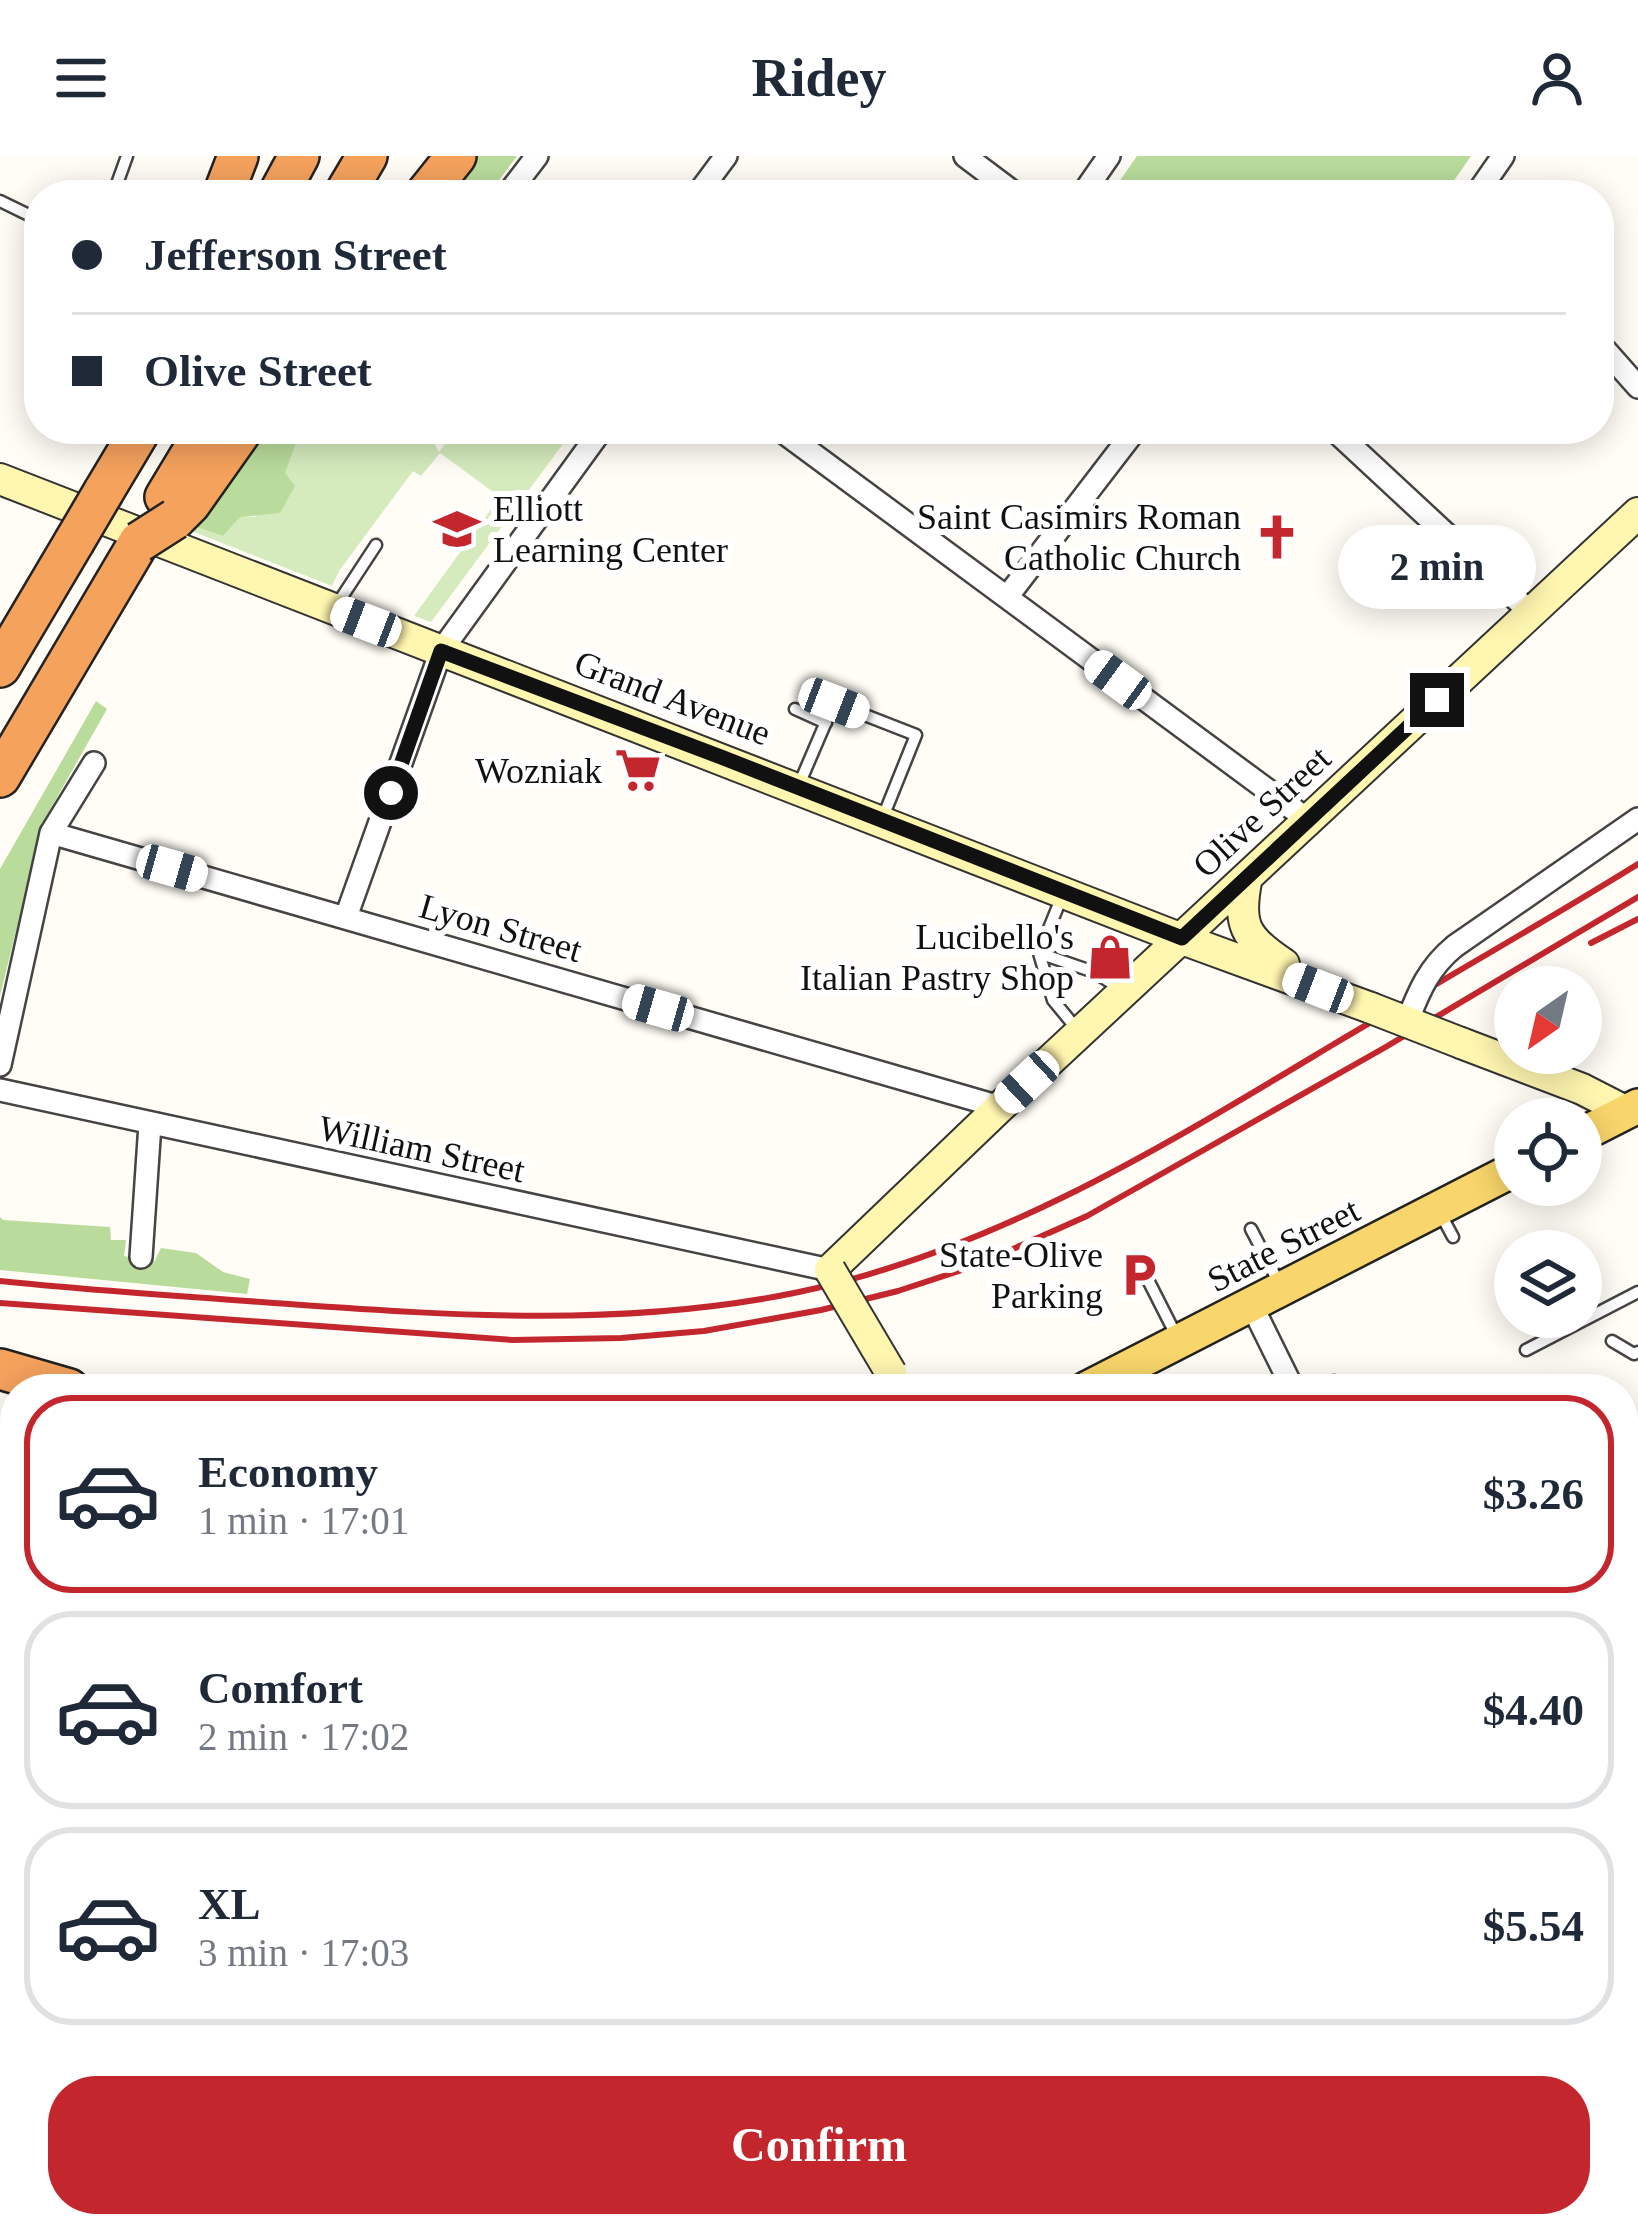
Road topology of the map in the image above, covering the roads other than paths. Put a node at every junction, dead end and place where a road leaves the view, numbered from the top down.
1 (456, 156) edge
2 (537, 156) edge
3 (965, 156) edge
4 (437, 180) edge
5 (519, 180) edge
6 (997, 180) edge
7 (1614, 360) edge
8 (1638, 387) edge
9 (132, 444) edge
10 (198, 444) edge
11 (232, 444) edge
12 (591, 444) edge
13 (799, 444) edge
14 (1124, 444) edge
15 (1349, 444) edge
16 (0, 479) edge
17 (1638, 513) edge
18 (149, 534) junction
19 (376, 545) dead end
20 (1007, 597) junction
21 (335, 609) junction
22 (1531, 612) junction
23 (441, 651) junction
24 (0, 667) edge
25 (795, 709) dead end
26 (826, 723) junction
27 (94, 763) dead end
28 (0, 777) edge
29 (798, 787) junction
30 (1638, 819) edge
31 (882, 820) junction
32 (1308, 820) junction
33 (51, 833) junction
34 (1247, 877) junction
35 (1064, 891) junction
36 (346, 917) junction
37 (1182, 938) junction
38 (1039, 953) junction
39 (1318, 988) junction
40 (1124, 992) junction
41 (1407, 1022) junction
42 (1080, 1033) junction
43 (0, 1065) edge
44 (0, 1090) edge
45 (1000, 1107) junction
46 (1634, 1112) edge
47 (150, 1124) junction
48 (1602, 1126) edge
49 (1494, 1185) edge
50 (1251, 1229) dead end
51 (141, 1257) dead end
52 (830, 1270) junction
53 (1146, 1276) dead end
54 (1282, 1288) junction
55 (1638, 1292) edge
56 (1251, 1304) junction
57 (1612, 1341) dead end
58 (1180, 1342) junction
59 (1526, 1350) dead end
60 (1638, 1352) edge
61 (892, 1374) edge
62 (1121, 1374) edge
63 (1286, 1374) edge

1 - 4 highway
2 - 5 street
3 - 6 street
7 - 8 street
9 - 24 highway, bridge
10 - 18 highway
11 - 18 highway
12 - 23 street
13 - 20 street
14 - 20 street
15 - 22 street
16 - 21 main road, Grand Avenue
17 - 22 main road, Olive Street
18 - 28 highway
19 - 21 lane
20 - 32 street
21 - 23 main road, Grand Avenue
22 - 32 main road, Olive Street
23 - 29 main road, Grand Avenue
23 - 36 street
25 - 26 lane
26 - 29 lane
26 - 31 lane
27 - 33 street
29 - 31 main road, Grand Avenue
30 - 41 street, bridge
31 - 35 main road, Grand Avenue
32 - 34 main road, Olive Street
33 - 36 street, Lyon Street
33 - 43 street
34 - 37 main road, Olive Street
34 - 39 main road, Grand Avenue
35 - 37 main road, Grand Avenue
35 - 38 lane
36 - 45 street, Lyon Street
37 - 39 main road, Grand Avenue
37 - 40 main road, Olive Street
38 - 40 lane
38 - 42 lane
39 - 41 main road, Grand Avenue, bridge
40 - 42 main road, Olive Street
41 - 46 main road, Grand Avenue, bridge
42 - 45 main road, Olive Street
44 - 47 street, William Street
45 - 52 main road, Olive Street
46 - 48 main road
47 - 51 street
47 - 52 street, William Street
49 - 54 main road, State Street
50 - 54 lane
52 - 61 main road, bridge
53 - 58 lane
54 - 56 main road, State Street
55 - 59 lane
56 - 58 main road, State Street
56 - 63 street
57 - 60 lane
58 - 62 main road, State Street

